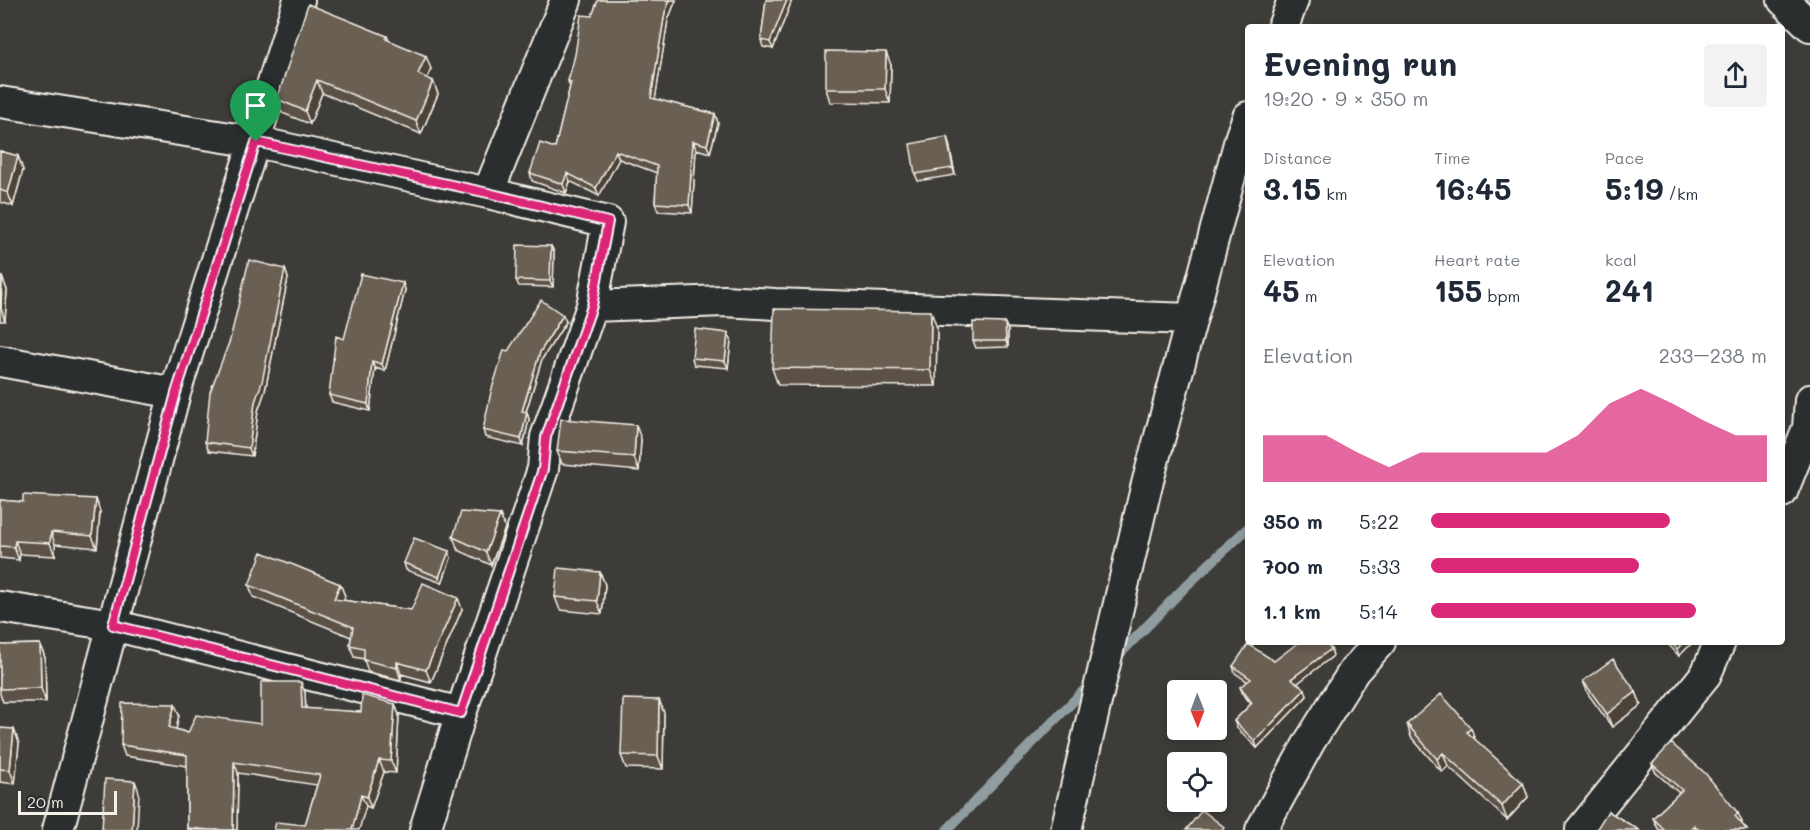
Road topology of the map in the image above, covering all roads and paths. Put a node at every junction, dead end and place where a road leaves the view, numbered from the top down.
1 (299, 0) edge
2 (566, 0) edge
3 (1293, 0) edge
4 (1783, 0) edge
5 (1284, 24) edge
6 (1810, 26) edge
7 (0, 102) edge
8 (1245, 125) edge
9 (256, 142) junction
10 (488, 193) junction
11 (592, 306) junction
12 (1191, 319) junction
13 (0, 361) edge
14 (176, 393) junction
15 (1810, 400) edge
16 (1785, 485) edge
17 (0, 607) edge
18 (113, 625) junction
19 (1377, 645) edge
20 (1719, 645) edge
21 (461, 713) junction
22 (58, 830) edge
23 (425, 830) edge
24 (1066, 830) edge
25 (1261, 830) edge
26 (1581, 830) edge

1 - 9 street
2 - 10 street
3 - 5 street
4 - 6 street
7 - 9 street
8 - 12 street
9 - 10 street
9 - 14 street
10 - 11 street
11 - 12 street
11 - 21 street
12 - 24 street
13 - 14 street
14 - 18 street
15 - 16 street
17 - 18 street
18 - 21 street
18 - 22 street
19 - 25 street
20 - 26 street
21 - 23 street

